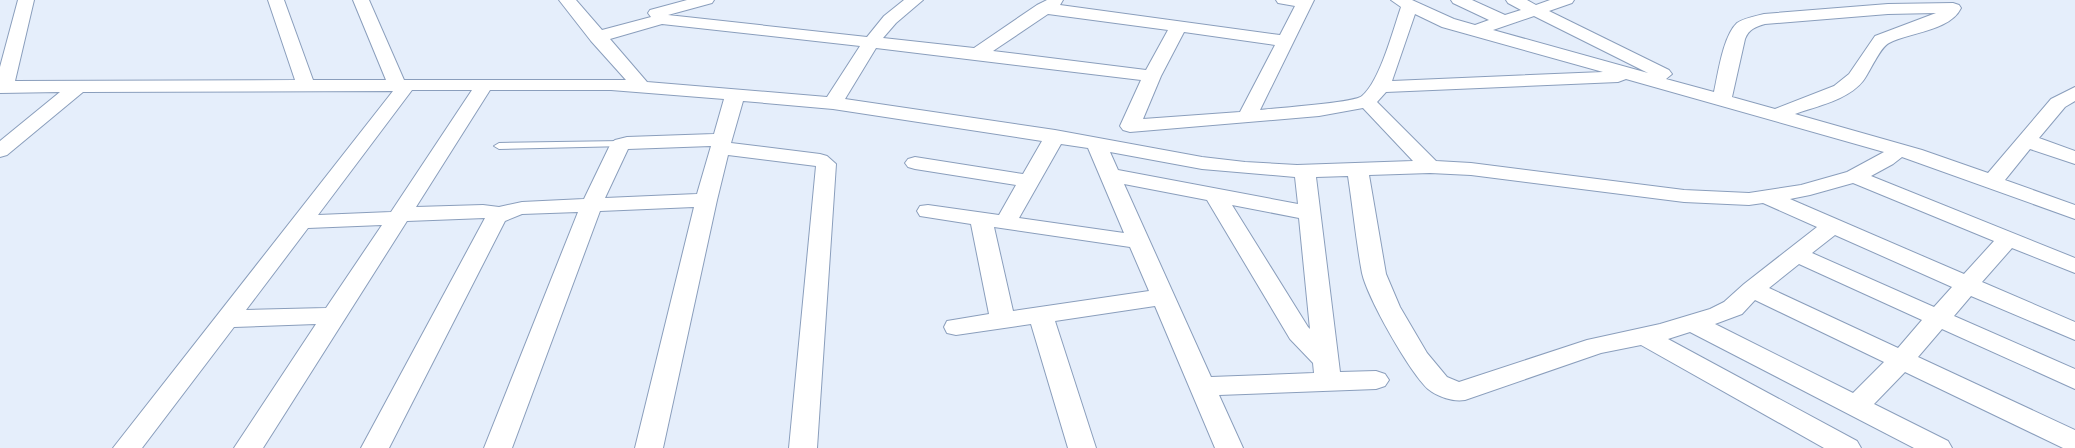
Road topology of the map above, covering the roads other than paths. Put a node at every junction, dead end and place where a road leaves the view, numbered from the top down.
1 (26, 0) edge
2 (276, 0) edge
3 (361, 0) edge
4 (567, 0) edge
5 (643, 0) edge
6 (706, 0) edge
7 (912, 0) edge
8 (1284, 0) edge
9 (1459, 0) edge
10 (1514, 0) edge
11 (1566, 0) edge
12 (1305, 1) edge
13 (1404, 3) edge
14 (1050, 4) edge
15 (1955, 4) edge
16 (1537, 10) junction
17 (658, 16) junction
18 (1504, 21) junction
19 (1179, 26) junction
20 (1476, 31) junction
21 (597, 37) junction
22 (1285, 41) junction
23 (873, 42) junction
24 (8, 43) edge
25 (977, 54) junction
26 (1152, 76) junction
27 (1637, 76) junction
28 (485, 84) junction
29 (306, 85) junction
30 (402, 85) junction
31 (79, 86) junction
32 (640, 86) junction
33 (2, 87) edge
34 (1381, 87) junction
35 (2075, 93) edge
36 (735, 94) junction
37 (1715, 98) junction
38 (1367, 102) junction
39 (833, 103) junction
40 (1777, 115) junction
41 (1247, 117) junction
42 (1130, 126) junction
43 (1055, 136) junction
44 (2027, 141) junction
45 (1096, 143) junction
46 (622, 144) junction
47 (721, 144) junction
48 (499, 146) dead end
49 (1898, 150) junction
50 (0, 151) edge
51 (2075, 158) edge
52 (915, 163) dead end
53 (1430, 167) junction
54 (1358, 170) junction
55 (1305, 171) junction
56 (1110, 175) junction
57 (1854, 176) junction
58 (1028, 181) junction
59 (1993, 181) junction
60 (1215, 195) junction
61 (1766, 197) junction
62 (706, 200) junction
63 (592, 204) junction
64 (928, 212) dead end
65 (2075, 212) edge
66 (1309, 213) junction
67 (501, 214) junction
68 (397, 218) junction
69 (982, 219) junction
70 (302, 222) junction
71 (1005, 223) junction
72 (1832, 226) junction
73 (2008, 239) junction
74 (1139, 242) junction
75 (1796, 254) junction
76 (2075, 266) edge
77 (1968, 286) junction
78 (1752, 289) junction
79 (1164, 297) junction
80 (333, 316) junction
81 (1041, 316) junction
82 (226, 319) junction
83 (1938, 319) junction
84 (1003, 321) junction
85 (1694, 324) junction
86 (956, 327) dead end
87 (2075, 332) edge
88 (1644, 336) junction
89 (1901, 360) junction
90 (1327, 371) junction
91 (1376, 380) dead end
92 (2075, 380) edge
93 (1202, 386) junction
94 (1856, 406) junction
95 (2075, 442) edge
96 (127, 448) edge
97 (248, 448) edge
98 (375, 448) edge
99 (498, 448) edge
100 (649, 448) edge
101 (803, 448) edge
102 (1082, 448) edge
103 (1229, 448) edge
104 (1847, 448) edge
105 (1938, 448) edge

1 - 24 street
2 - 29 street
3 - 30 street
4 - 21 street
5 - 17 street
6 - 17 street
7 - 23 street
8 - 12 street
9 - 18 street
10 - 16 street
11 - 16 street
12 - 22 street
13 - 20 street
13 - 34 street
14 - 19 street
14 - 25 street
15 - 37 street
15 - 40 street
16 - 18 street
16 - 37 street
17 - 21 street
17 - 23 street
18 - 20 street
19 - 22 street
19 - 26 street
20 - 27 street
21 - 32 street
22 - 41 street
23 - 25 street
23 - 39 street
24 - 33 street
25 - 26 street
26 - 42 street
27 - 34 street
27 - 37 street
28 - 30 street
28 - 32 street
28 - 68 street
29 - 30 street
29 - 31 street
30 - 70 street
31 - 33 street
31 - 50 street
32 - 36 street
34 - 38 street
35 - 44 street
36 - 39 street
36 - 47 street
37 - 40 street
38 - 41 street
38 - 53 street
39 - 43 street
40 - 49 street
41 - 42 street
42 - 45 street
43 - 45 street
43 - 58 street
44 - 51 street
44 - 59 street
45 - 55 street
45 - 56 street
46 - 47 street
46 - 48 lane
46 - 63 street
47 - 62 street
47 - 101 street
49 - 57 street
49 - 59 street
52 - 58 street
53 - 54 street
53 - 61 street
54 - 55 street
54 - 88 street
55 - 66 street
56 - 60 street
56 - 74 street
57 - 61 street
57 - 73 street
58 - 71 street
59 - 65 street
60 - 66 street
60 - 90 street
61 - 72 street
62 - 63 street
62 - 100 street
63 - 67 street
63 - 99 street
64 - 69 street
66 - 90 street
67 - 68 street
67 - 98 street
68 - 70 street
68 - 80 street
69 - 71 street
69 - 84 street
70 - 82 street
71 - 74 street
72 - 75 street
72 - 77 street
73 - 76 street
73 - 77 street
74 - 79 street
75 - 78 street
75 - 83 street
77 - 83 street
77 - 87 street
78 - 85 street
78 - 89 street
79 - 81 street
79 - 93 street
80 - 82 street
80 - 97 street
81 - 84 street
81 - 102 street
82 - 96 street
83 - 89 street
83 - 92 street
84 - 86 street
85 - 88 street
85 - 94 street
88 - 104 street
89 - 94 street
89 - 95 street
90 - 91 street
90 - 93 street
93 - 103 street
94 - 105 street

